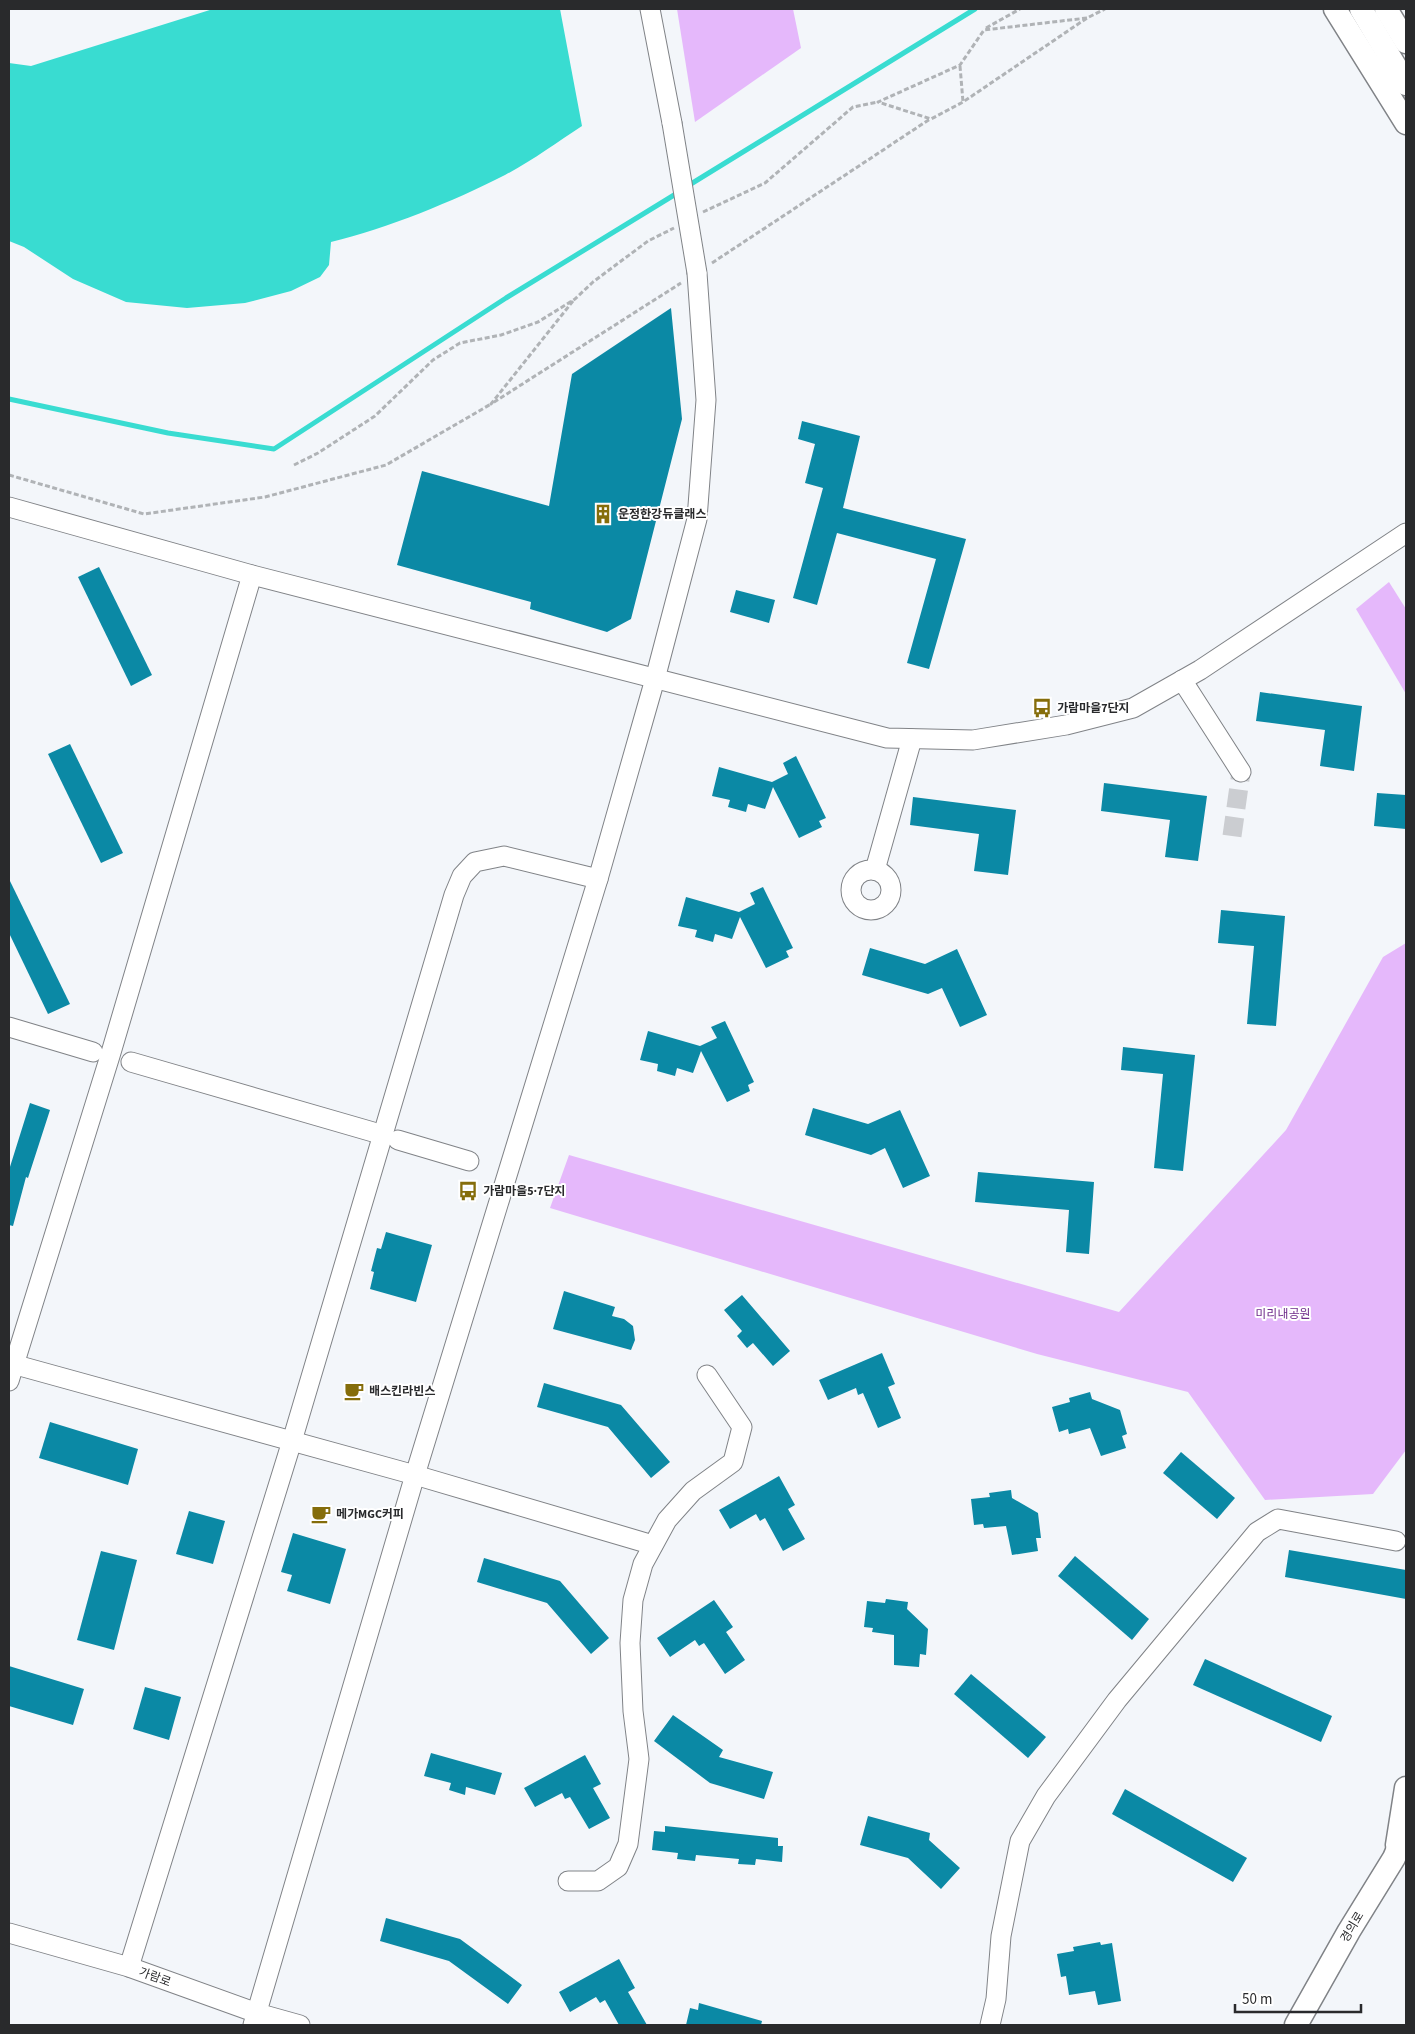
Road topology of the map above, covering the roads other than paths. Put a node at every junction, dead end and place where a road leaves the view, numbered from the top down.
1 (650, 9) edge
2 (1335, 9) edge
3 (1361, 9) edge
4 (1386, 9) edge
5 (1406, 42) edge
6 (1406, 84) edge
7 (1406, 123) edge
8 (9, 507) edge
9 (1406, 533) edge
10 (252, 575) junction
11 (655, 679) junction
12 (1182, 680) junction
13 (912, 739) junction
14 (1241, 772) tunnel mouth
15 (875, 870) dead end
16 (598, 879) junction
17 (9, 1027) edge
18 (93, 1052) dead end
19 (131, 1062) dead end
20 (373, 1132) dead end
21 (398, 1140) dead end
22 (469, 1161) dead end
23 (11, 1369) edge
24 (708, 1375) dead end
25 (292, 1441) junction
26 (415, 1475) junction
27 (1396, 1540) dead end
28 (653, 1545) junction
29 (1406, 1788) edge
30 (1406, 1830) edge
31 (1400, 1852) edge
32 (568, 1880) dead end
33 (9, 1933) edge
34 (129, 1967) junction
35 (255, 2019) edge
36 (300, 2025) edge
37 (990, 2025) edge
38 (1296, 2025) edge

1 - 11 street, bridge
2 - 7 main road
3 - 6 main road
4 - 5 main road
8 - 10 street
9 - 12 street
10 - 11 street
10 - 23 street
11 - 13 street
11 - 16 street
12 - 13 street
12 - 14 street
13 - 15 street
16 - 25 street
16 - 26 street
17 - 18 street
19 - 20 street
21 - 22 street
23 - 25 street
24 - 28 street
25 - 26 street
25 - 34 street
26 - 28 street
26 - 35 street
27 - 37 street
28 - 32 street
29 - 31 main road
30 - 31 main road, 경의로
31 - 38 main road, 경의로
33 - 34 street, 가람로
34 - 35 street, 가람로
35 - 36 street, 가람로

